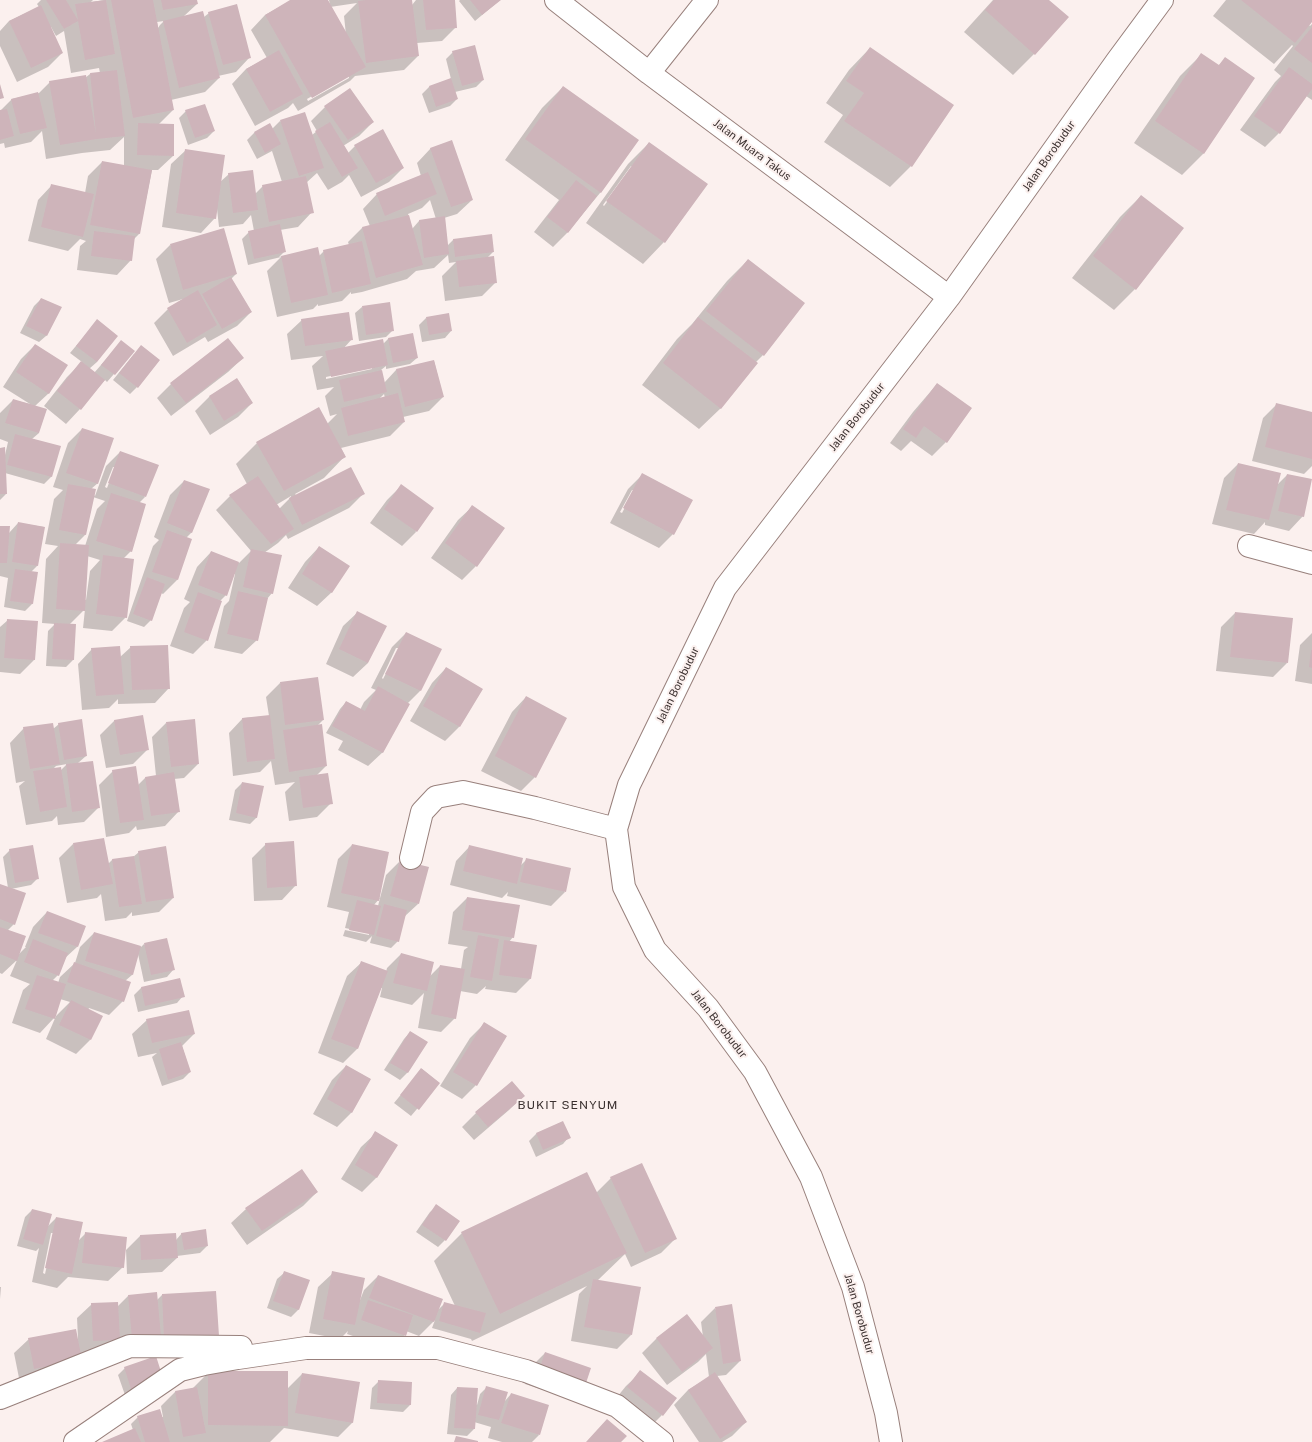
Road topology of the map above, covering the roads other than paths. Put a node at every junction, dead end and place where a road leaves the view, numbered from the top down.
1 (556, 0) edge
2 (707, 0) edge
3 (1162, 0) edge
4 (649, 73) junction
5 (949, 297) junction
6 (1249, 546) dead end
7 (1312, 563) edge
8 (616, 829) junction
9 (411, 858) dead end
10 (306, 1348) junction
11 (0, 1398) edge
12 (75, 1442) edge
13 (662, 1442) edge
14 (891, 1442) edge

1 - 4 street, Jalan Muara Takus
2 - 4 street
3 - 5 street, Jalan Borobudur
4 - 5 street, Jalan Muara Takus
5 - 8 street, Jalan Borobudur
6 - 7 street
8 - 9 street
8 - 14 street, Jalan Borobudur
10 - 11 street
10 - 12 street
10 - 13 street

